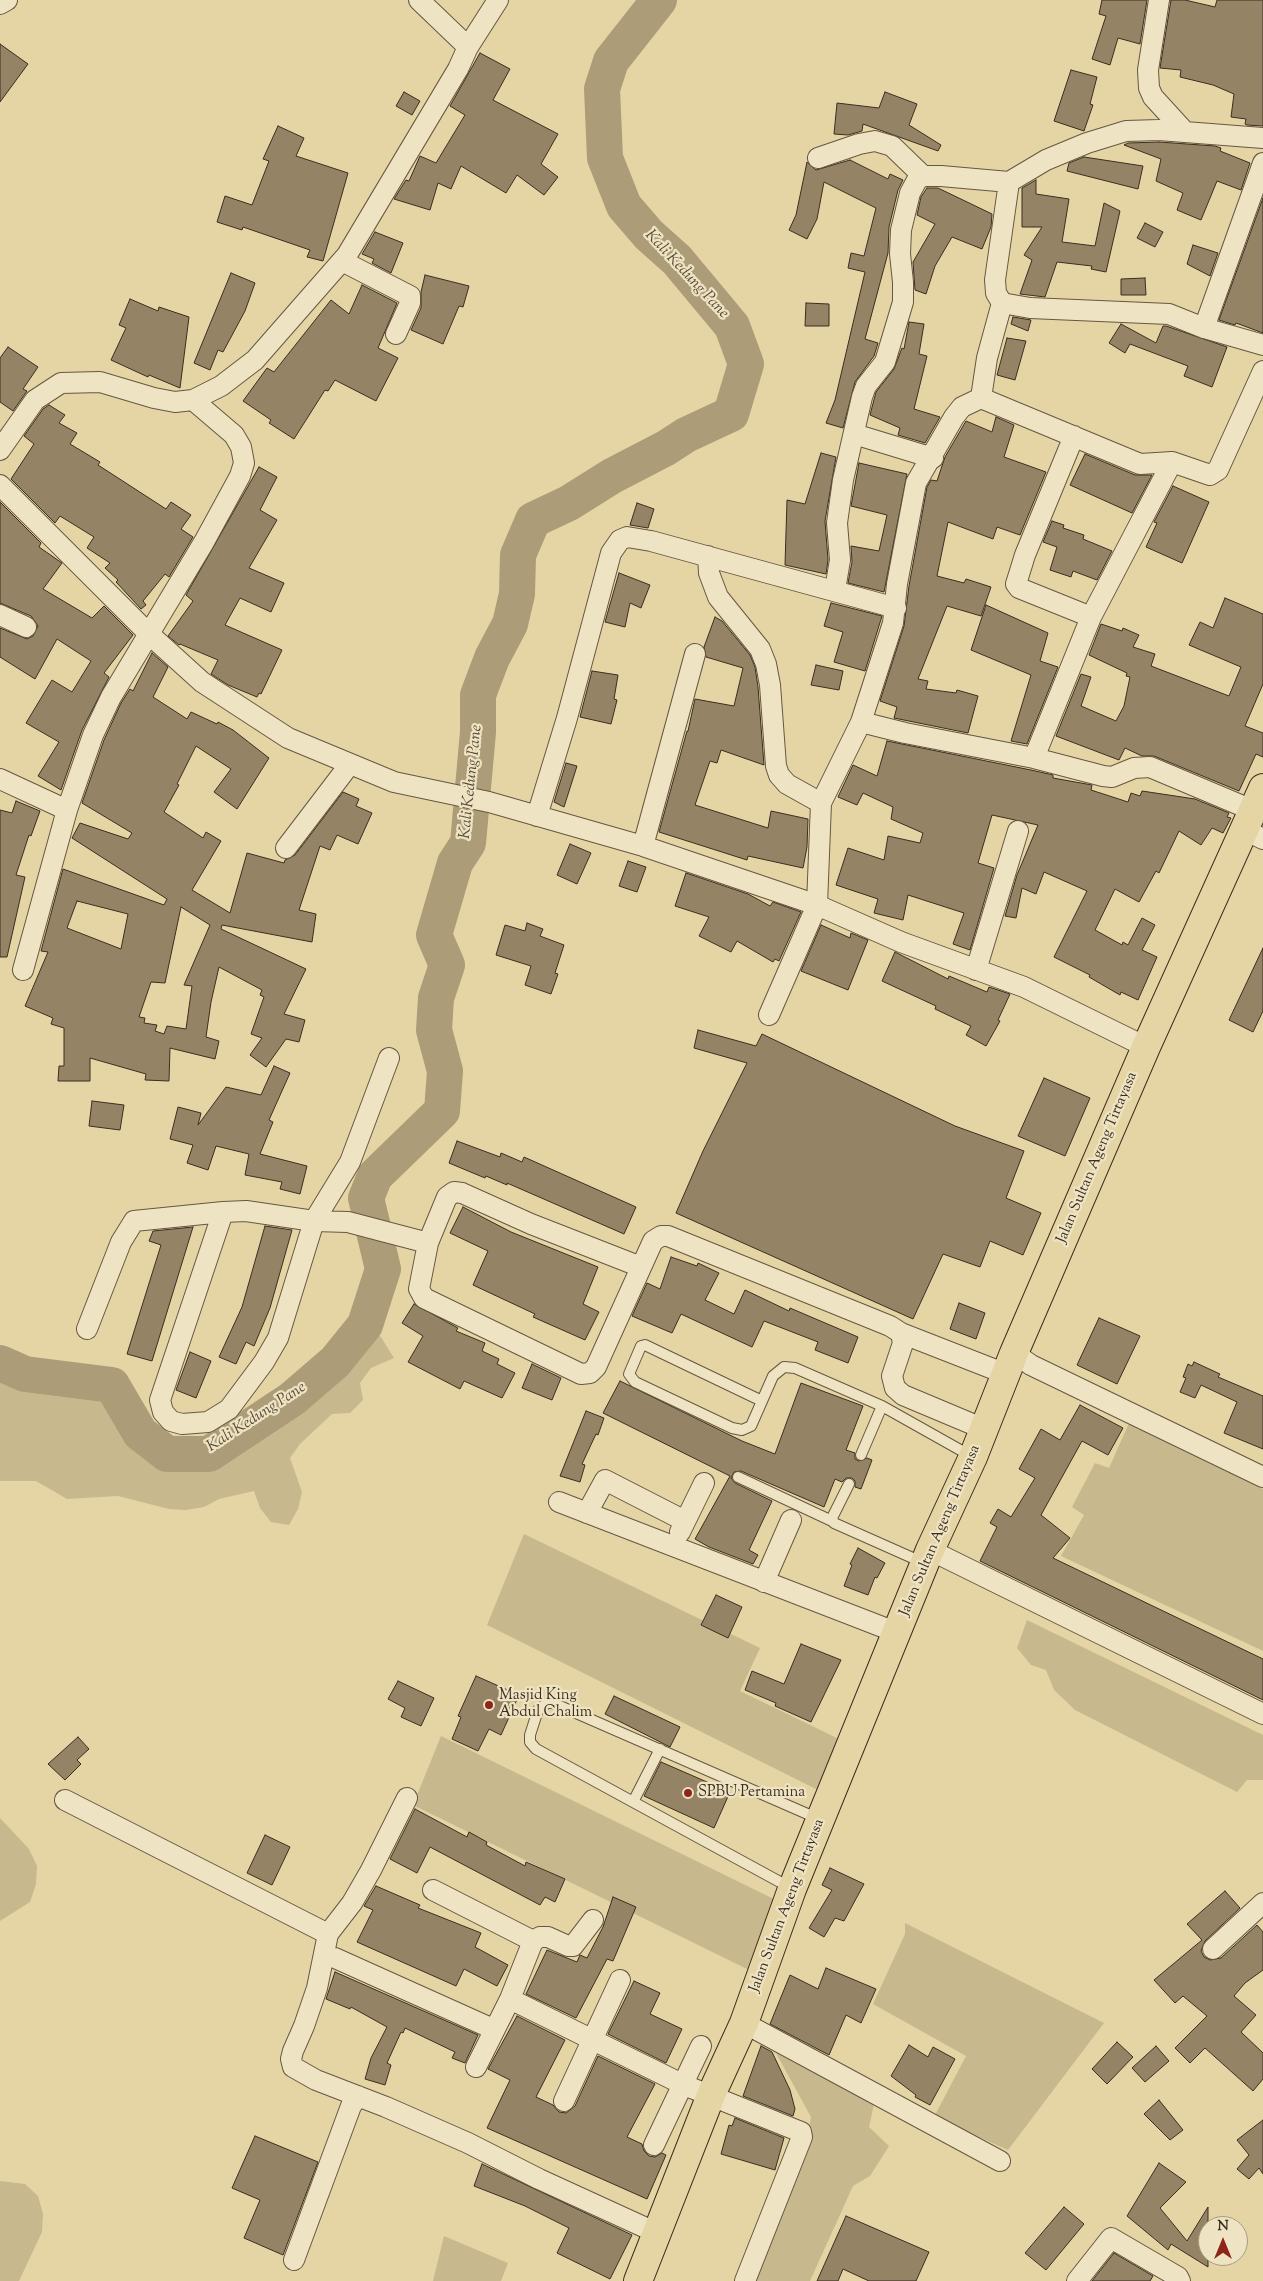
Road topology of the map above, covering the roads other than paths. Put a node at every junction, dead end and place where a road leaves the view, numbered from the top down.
1 (7, 0) edge
2 (419, 0) edge
3 (498, 0) edge
4 (1159, 0) edge
5 (0, 4) edge
6 (462, 42) junction
7 (1185, 132) junction
8 (1263, 138) edge
9 (818, 158) dead end
10 (1263, 163) edge
11 (923, 176) junction
12 (1010, 182) junction
13 (342, 261) junction
14 (1002, 303) junction
15 (1204, 328) junction
16 (396, 334) dead end
17 (1263, 345) edge
18 (1263, 371) edge
19 (981, 398) junction
20 (193, 400) junction
21 (7, 424) edge
22 (854, 434) junction
23 (1074, 436) junction
24 (0, 450) edge
25 (932, 458) junction
26 (1172, 462) junction
27 (0, 485) edge
28 (708, 556) junction
29 (835, 590) junction
30 (896, 608) junction
31 (0, 615) edge
32 (1091, 617) junction
33 (26, 627) dead end
34 (150, 634) junction
35 (695, 654) dead end
36 (861, 722) junction
37 (1034, 758) junction
38 (350, 764) junction
39 (0, 779) edge
40 (821, 803) junction
41 (67, 810) junction
42 (537, 816) junction
43 (1255, 817) edge
44 (1018, 831) dead end
45 (643, 846) junction
46 (286, 848) dead end
47 (817, 906) junction
48 (23, 970) dead end
49 (976, 970) junction
50 (769, 1015) dead end
51 (1146, 1047) junction
52 (389, 1058) dead end
53 (223, 1212) junction
54 (314, 1222) junction
55 (422, 1241) junction
56 (641, 1267) junction
57 (87, 1329) dead end
58 (901, 1334) junction
59 (1017, 1364) junction
60 (762, 1401) junction
61 (882, 1406) junction
62 (984, 1429) junction
63 (861, 1455) dead end
64 (972, 1457) junction
65 (738, 1477) dead end
66 (1263, 1478) edge
67 (704, 1483) dead end
68 (849, 1484) dead end
69 (559, 1502) dead end
70 (587, 1513) junction
71 (791, 1520) dead end
72 (685, 1521) junction
73 (832, 1521) junction
74 (672, 1547) junction
75 (933, 1557) junction
76 (764, 1582) junction
77 (898, 1633) junction
78 (1263, 1714) edge
79 (660, 1749) junction
80 (407, 1798) dead end
81 (65, 1800) dead end
82 (633, 1802) junction
83 (820, 1820) junction
84 (792, 1889) junction
85 (433, 1890) dead end
86 (1263, 1903) edge
87 (592, 1920) dead end
88 (328, 1934) junction
89 (533, 1941) junction
90 (1213, 1949) dead end
91 (335, 1958) dead end
92 (620, 1980) dead end
93 (510, 1999) junction
94 (754, 2028) junction
95 (493, 2029) junction
96 (591, 2040) junction
97 (702, 2046) dead end
98 (476, 2067) dead end
99 (684, 2085) junction
100 (358, 2096) junction
101 (722, 2099) junction
102 (564, 2101) dead end
103 (654, 2144) dead end
104 (1000, 2161) dead end
105 (657, 2233) junction
106 (294, 2260) dead end
107 (638, 2281) edge
108 (745, 2281) edge
109 (1077, 2281) edge
110 (1180, 2281) edge

1 - 5 street
2 - 6 street
3 - 6 street
4 - 7 street
6 - 13 street
7 - 8 street
7 - 12 street
9 - 11 street
10 - 15 street
11 - 12 street
11 - 22 street
12 - 14 street
13 - 16 street
13 - 20 street
14 - 15 street
14 - 19 street
15 - 17 street
18 - 26 street
19 - 23 street
19 - 25 street
20 - 21 street
20 - 34 street
21 - 24 street
22 - 25 street
22 - 29 street
23 - 26 street
23 - 32 street
25 - 30 street
26 - 32 street
27 - 34 street
28 - 29 street
28 - 40 street
28 - 42 street
29 - 30 street
30 - 36 street
31 - 33 street
32 - 37 street
34 - 38 street
34 - 41 street
35 - 45 street
36 - 37 street
36 - 40 street
37 - 43 street
38 - 42 street
38 - 46 street
39 - 41 street
40 - 47 street
41 - 48 street
42 - 45 street
43 - 51 main road, Jalan Sultan Ageng Tirtayasa
44 - 49 street
45 - 47 street
47 - 49 street
47 - 50 street
49 - 51 street
51 - 59 main road, Jalan Sultan Ageng Tirtayasa
52 - 54 street
53 - 54 street
53 - 54 street
53 - 57 street
54 - 55 street
55 - 56 street
55 - 56 street
56 - 58 street
58 - 59 street
58 - 62 street
59 - 62 main road, Jalan Sultan Ageng Tirtayasa
59 - 66 street
60 - 60 lane
60 - 61 lane
61 - 63 lane
61 - 64 lane
62 - 64 main road, Jalan Sultan Ageng Tirtayasa
64 - 75 main road, Jalan Sultan Ageng Tirtayasa
65 - 73 lane
67 - 72 street
68 - 73 lane
69 - 70 street
70 - 72 street
70 - 74 street
71 - 76 street
72 - 74 street
73 - 75 lane
74 - 76 street
75 - 77 main road, Jalan Sultan Ageng Tirtayasa
75 - 78 street
76 - 77 street
77 - 83 main road, Jalan Sultan Ageng Tirtayasa
79 - 82 lane
79 - 82 lane
79 - 83 lane
80 - 88 street
81 - 88 street
82 - 84 lane
83 - 84 main road, Jalan Sultan Ageng Tirtayasa
84 - 94 main road, Jalan Sultan Ageng Tirtayasa
85 - 89 street
86 - 90 street
87 - 89 street
88 - 100 street
89 - 93 street
91 - 95 street
92 - 96 street
93 - 95 street
93 - 96 street
94 - 101 main road, Jalan Sultan Ageng Tirtayasa
94 - 104 street
95 - 98 street
96 - 99 street
96 - 102 street
97 - 99 street
99 - 101 street
99 - 103 street
100 - 105 street
100 - 106 street
101 - 105 main road, Jalan Sultan Ageng Tirtayasa
101 - 108 street
105 - 107 main road, Jalan Sultan Ageng Tirtayasa
109 - 110 street

